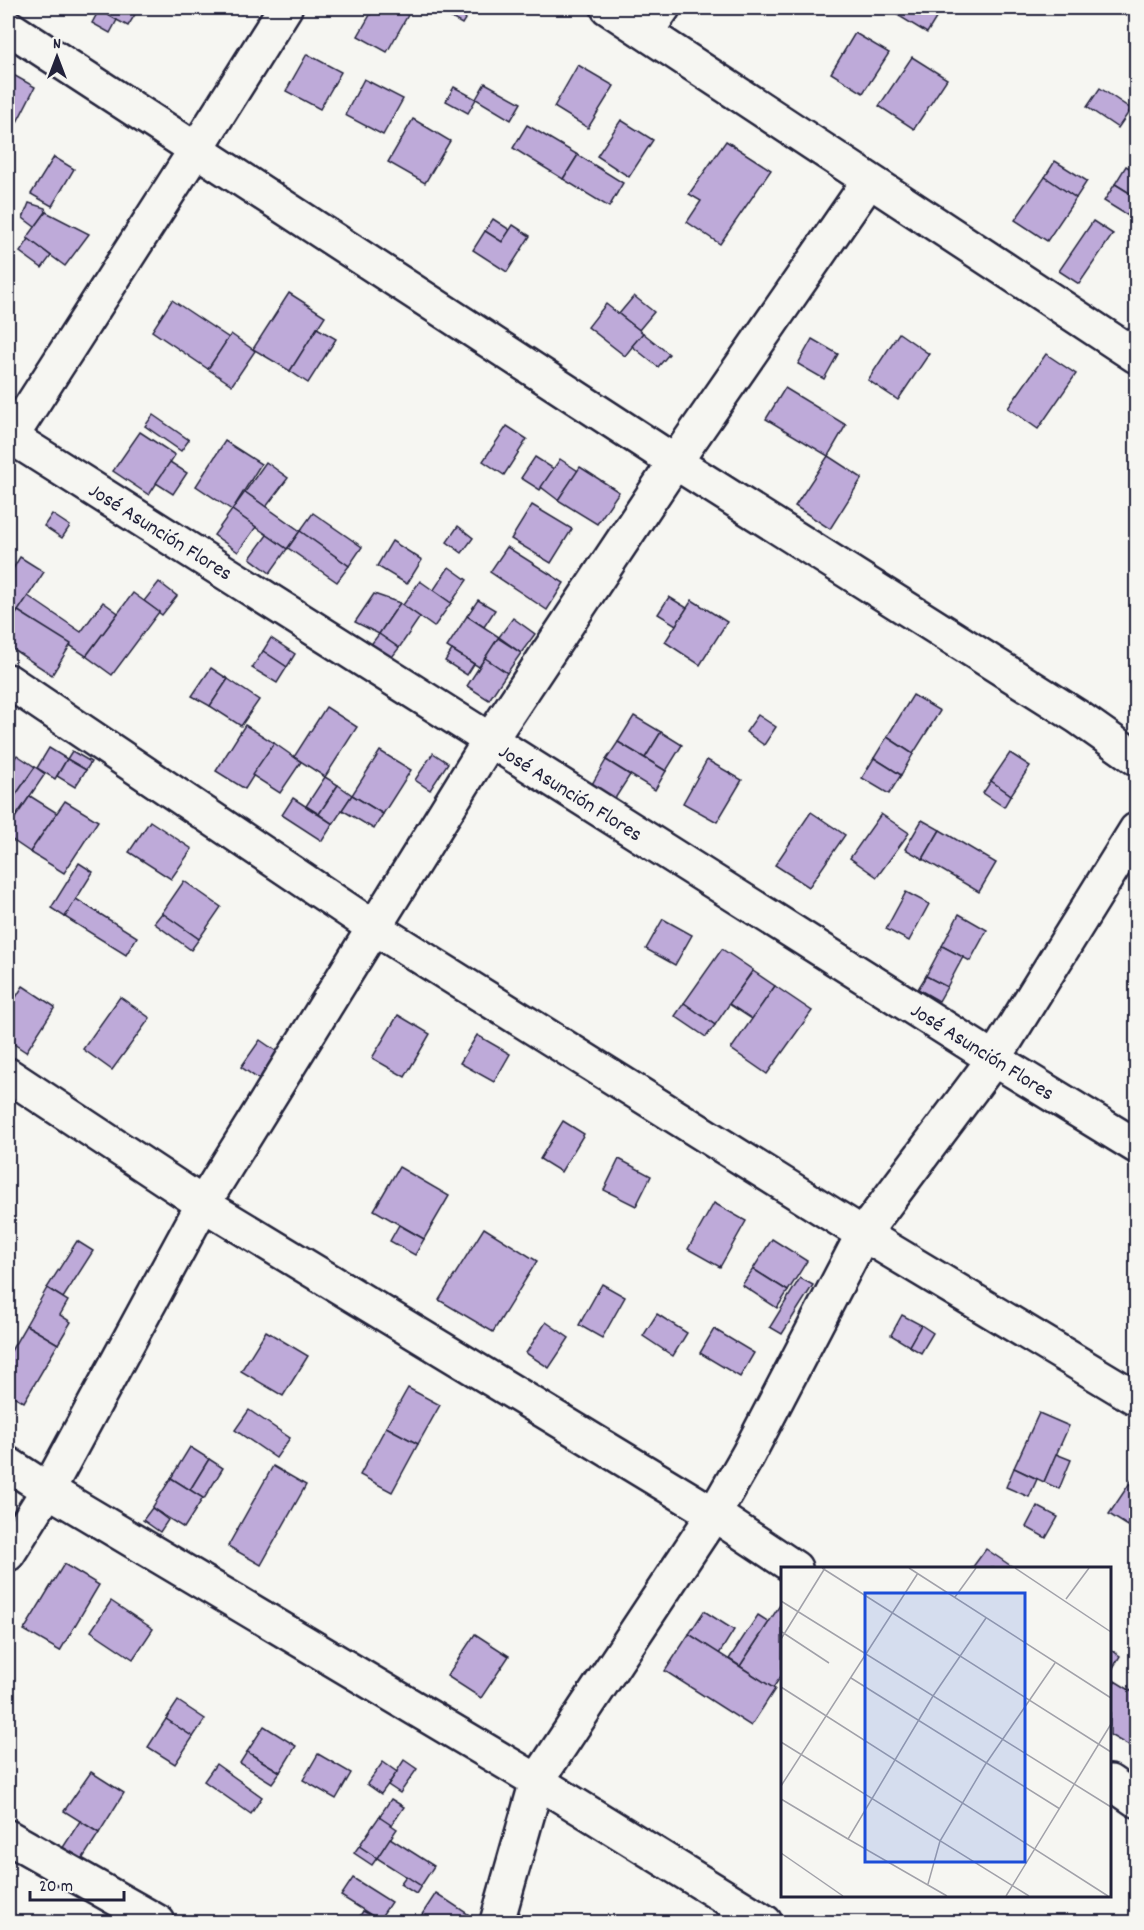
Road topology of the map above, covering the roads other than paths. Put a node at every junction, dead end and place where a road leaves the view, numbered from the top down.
1 (285, 8) edge
2 (608, 8) edge
3 (655, 20) edge
4 (8, 27) edge
5 (197, 148) junction
6 (869, 181) junction
7 (1137, 356) edge
8 (9, 438) edge
9 (675, 462) junction
10 (8, 681) edge
11 (490, 740) junction
12 (1137, 758) edge
13 (1137, 830) edge
14 (373, 927) junction
15 (994, 1059) junction
16 (8, 1075) edge
17 (1137, 1146) edge
18 (203, 1204) junction
19 (863, 1234) junction
20 (1137, 1398) edge
21 (8, 1464) edge
22 (48, 1490) junction
23 (714, 1514) junction
24 (8, 1554) edge
25 (792, 1567) edge
26 (537, 1780) junction
27 (1111, 1783) edge
28 (1137, 1800) edge
29 (8, 1837) edge
30 (158, 1923) edge
31 (497, 1923) edge
32 (765, 1923) edge

1 - 5 street
2 - 3 street
3 - 6 street
4 - 5 street
5 - 8 street
5 - 9 street
6 - 7 street
6 - 9 street
8 - 11 street, José Asunción Flores
9 - 11 street
9 - 12 street
10 - 14 street
11 - 14 street
11 - 15 street, José Asunción Flores
13 - 15 street
14 - 18 street
14 - 19 street
15 - 17 street, José Asunción Flores
15 - 19 street
16 - 18 street
18 - 22 street
18 - 23 street
19 - 20 street
19 - 23 street
21 - 22 street
22 - 24 street
22 - 26 street
23 - 25 street
23 - 26 street
26 - 31 street
26 - 32 street
27 - 28 street
29 - 30 street

